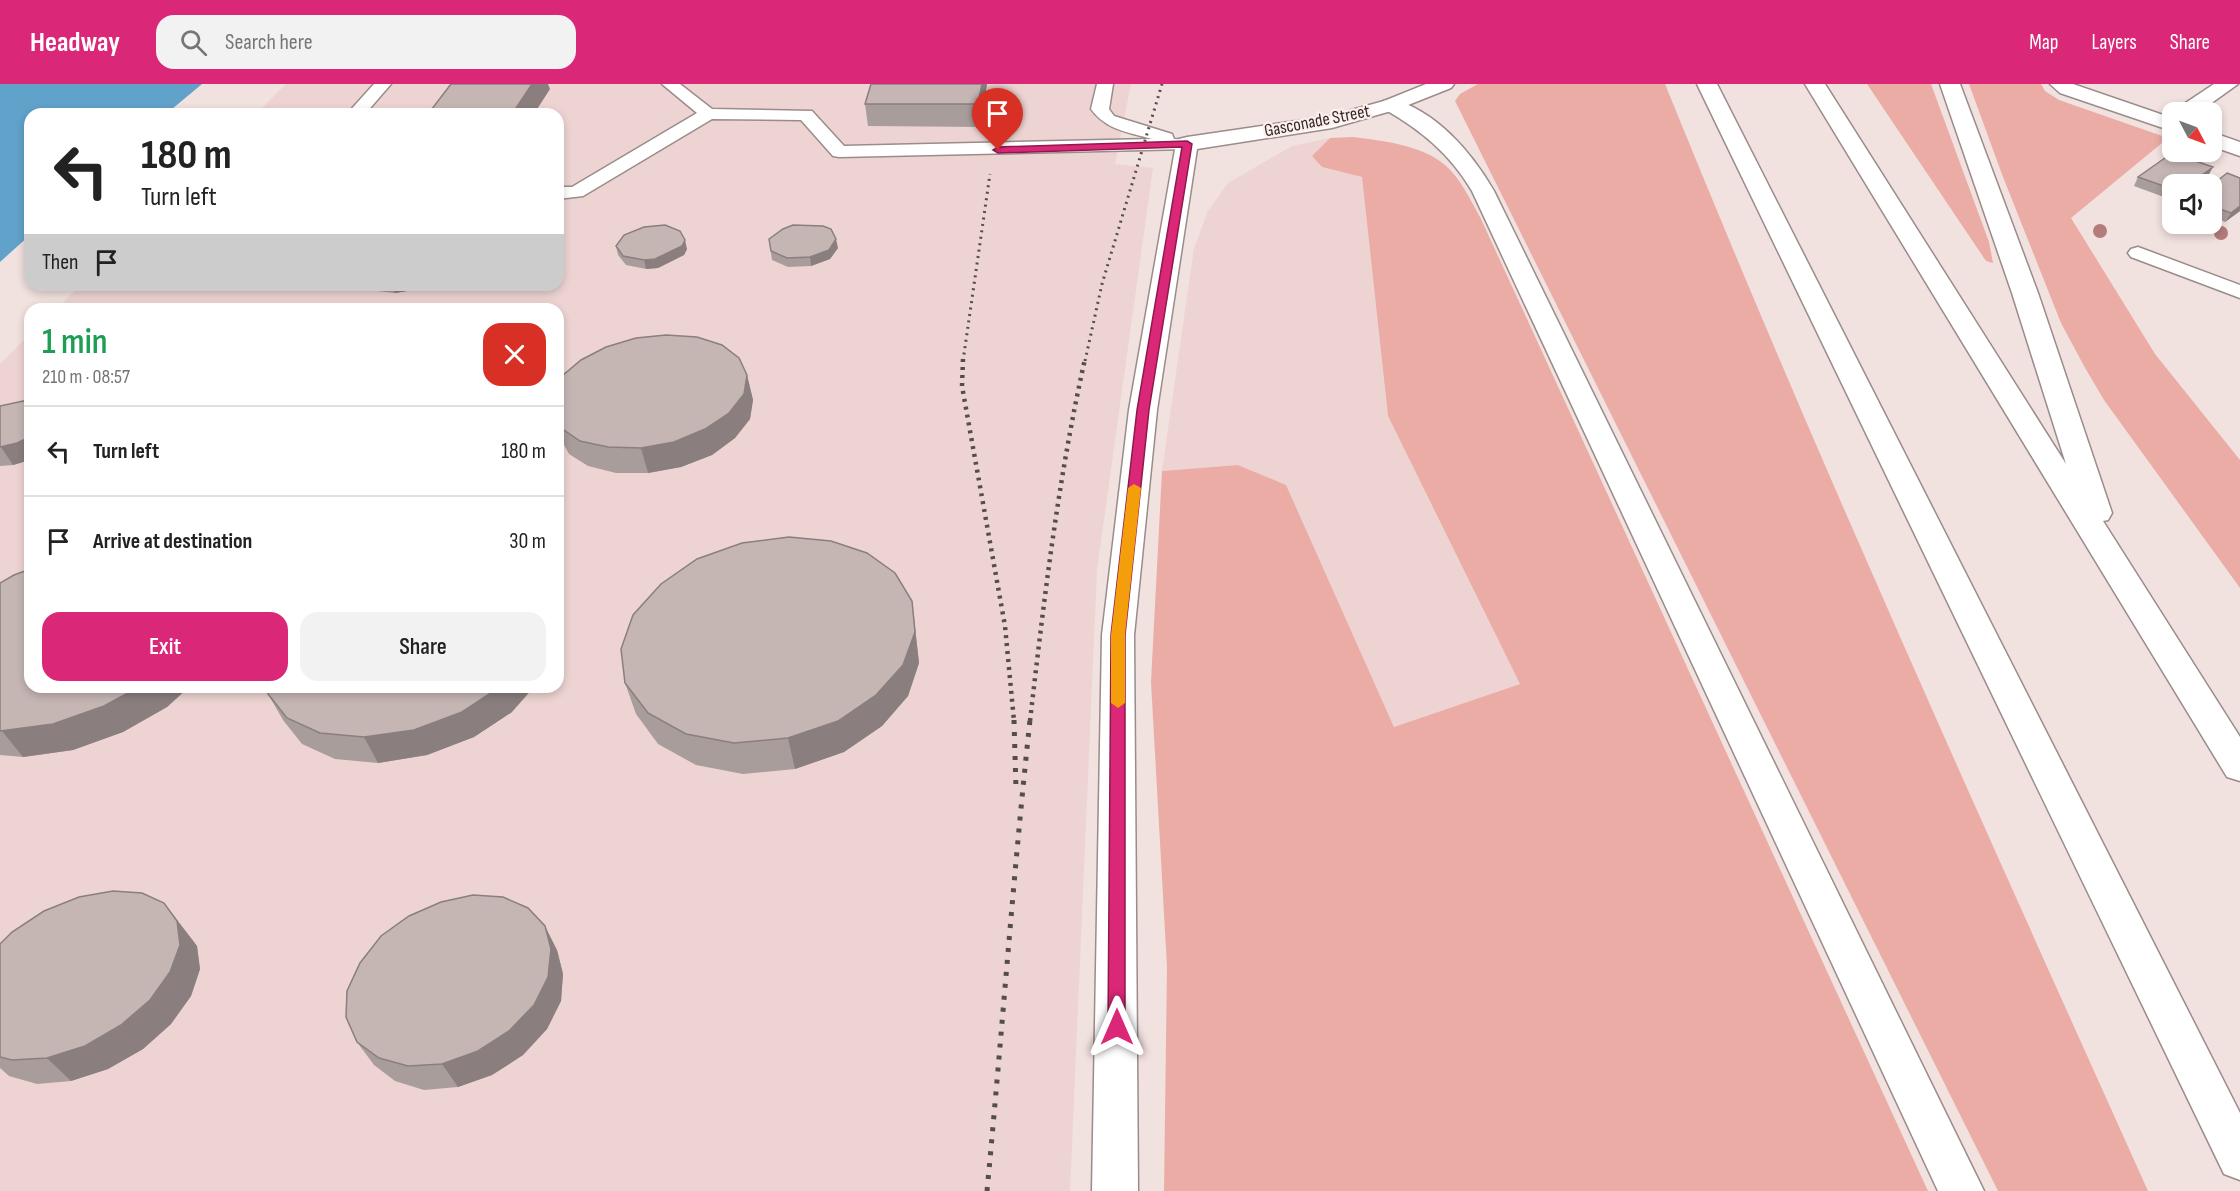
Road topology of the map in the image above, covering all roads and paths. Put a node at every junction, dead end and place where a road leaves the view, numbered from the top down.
1 (383, 84) edge
2 (670, 84) edge
3 (1105, 84) edge
4 (1444, 84) edge
5 (1707, 84) edge
6 (1815, 84) edge
7 (1950, 84) edge
8 (2060, 84) edge
9 (2228, 84) edge
10 (2202, 102) edge
11 (1391, 105) junction
12 (361, 108) edge
13 (708, 114) junction
14 (2162, 117) edge
15 (2222, 142) edge
16 (1187, 144) junction
17 (2240, 148) edge
18 (564, 193) edge
19 (2138, 253) dead end
20 (2240, 292) edge
21 (2114, 563) junction
22 (2240, 767) edge
23 (2240, 1159) edge
24 (1115, 1191) edge
25 (1961, 1191) edge

1 - 12 lane
2 - 13 lane
3 - 16 lane
4 - 11 main road, Gasconade Street
5 - 23 main road
6 - 21 main road
7 - 21 main road
8 - 14 main road
9 - 10 main road
11 - 16 main road, Gasconade Street
11 - 25 main road
13 - 16 lane
13 - 18 lane
15 - 17 main road
16 - 24 main road
19 - 20 lane
21 - 22 main road

